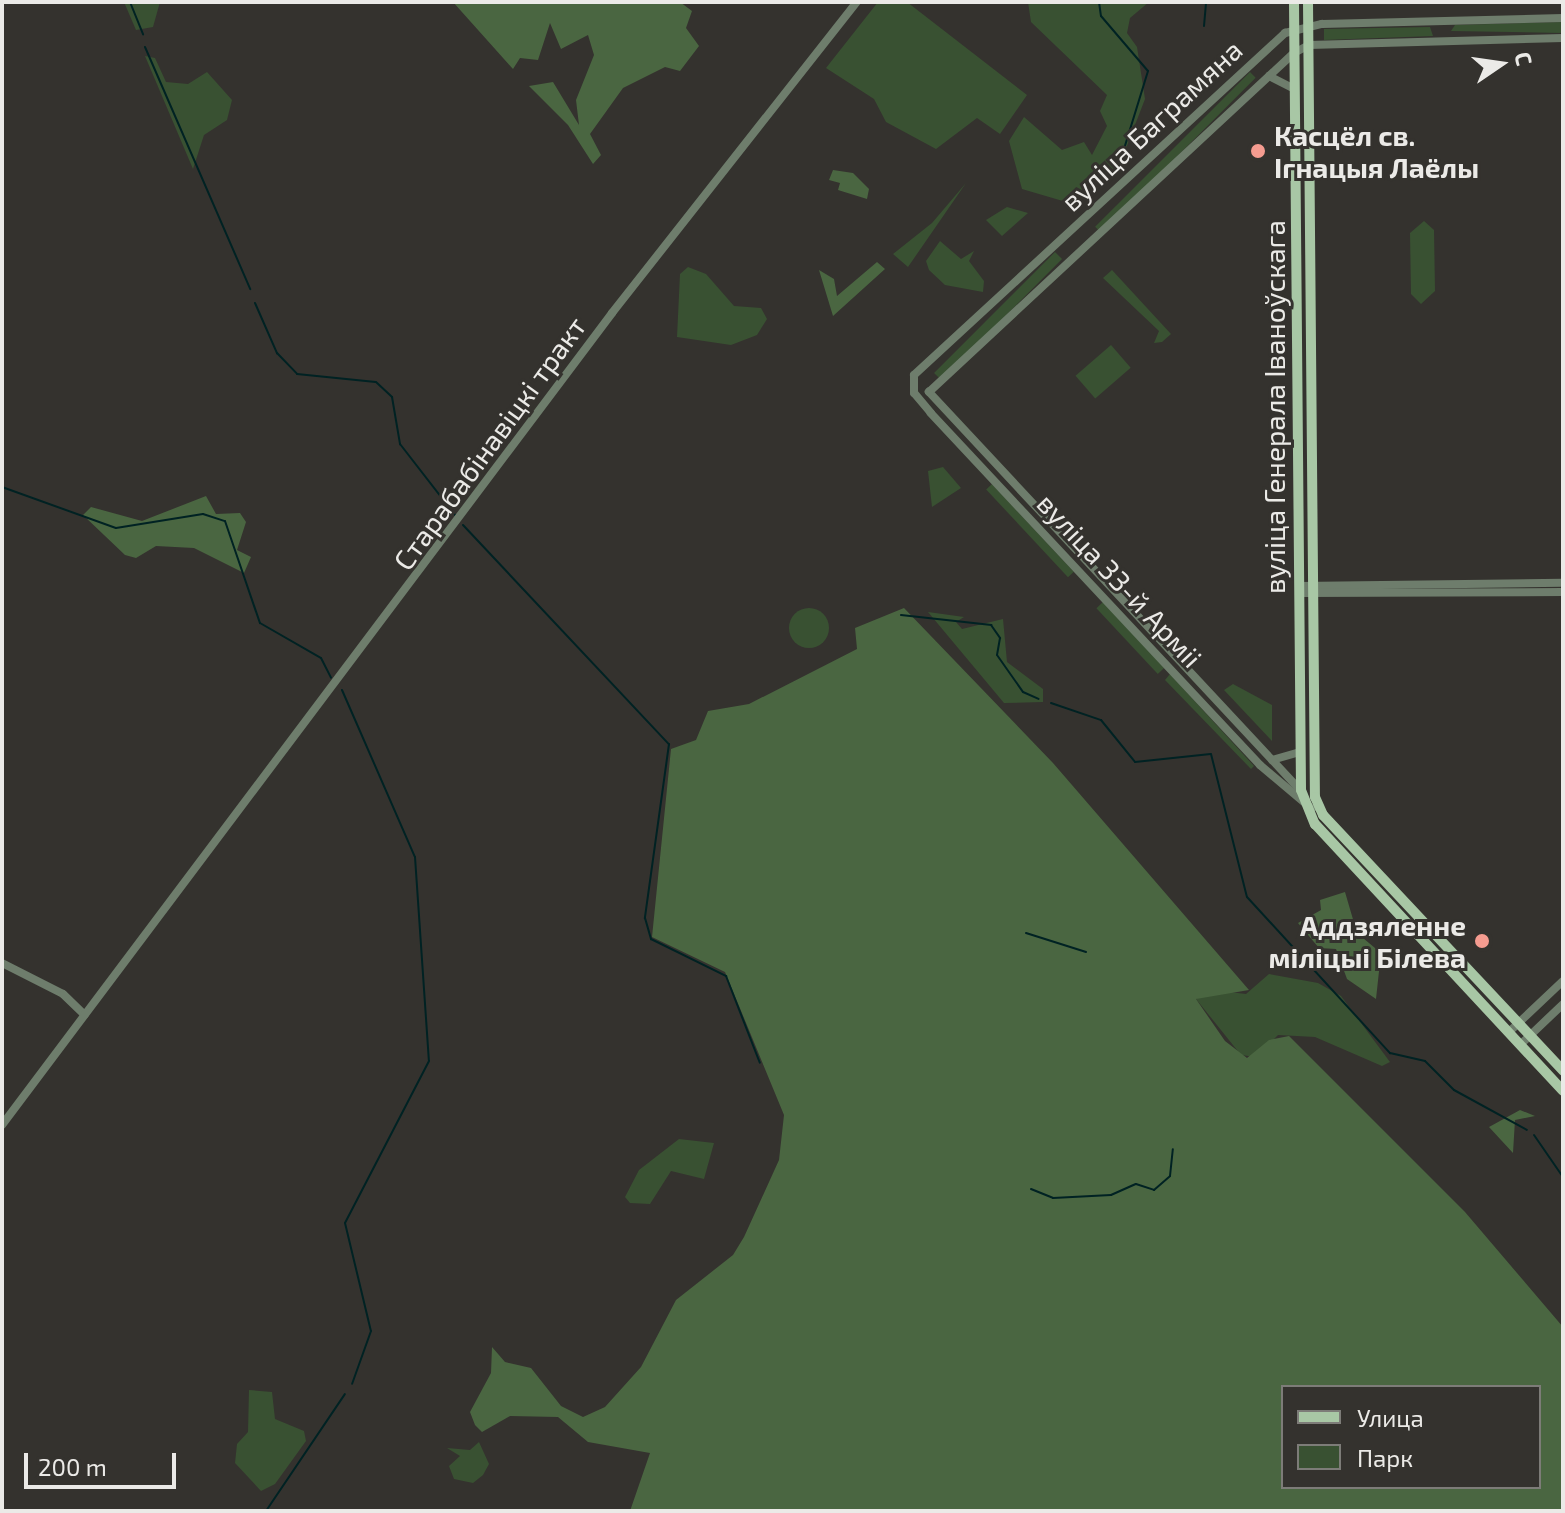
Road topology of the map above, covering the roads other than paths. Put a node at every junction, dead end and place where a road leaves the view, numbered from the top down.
1 (857, 2) edge
2 (1294, 2) edge
3 (1308, 2) edge
4 (1563, 18) edge
5 (1456, 21) junction
6 (1430, 22) junction
7 (1308, 25) junction
8 (1294, 29) junction
9 (1563, 38) edge
10 (1431, 40) junction
11 (1457, 40) junction
12 (1309, 45) junction
13 (1294, 53) junction
14 (1269, 76) junction
15 (1294, 89) junction
16 (1296, 201) junction
17 (1310, 201) junction
18 (1296, 216) junction
19 (1310, 216) junction
20 (914, 375) joint
21 (929, 392) joint
22 (1298, 454) junction
23 (1312, 454) junction
24 (1298, 468) junction
25 (1312, 468) junction
26 (1054, 536) junction
27 (1563, 583) edge
28 (1300, 590) junction
29 (1313, 590) junction
30 (1563, 592) edge
31 (1157, 647) junction
32 (1300, 755) junction
33 (1313, 758) junction
34 (1271, 760) junction
35 (1301, 790) junction
36 (1318, 806) junction
37 (1306, 812) junction
38 (1403, 899) junction
39 (1393, 908) junction
40 (1412, 909) junction
41 (1402, 918) junction
42 (2, 963) edge
43 (1563, 981) edge
44 (1563, 1004) edge
45 (85, 1015) junction
46 (1518, 1022) junction
47 (1509, 1032) junction
48 (1530, 1035) junction
49 (1520, 1045) junction
50 (1563, 1071) edge
51 (1563, 1091) edge
52 (2, 1125) edge

1 - 45 street, Старабабінавіцкі тракт
2 - 8 main road, вуліца Генерала Іваноўскага
3 - 7 main road, вуліца Генерала Іваноўскага
4 - 5 street, вуліца Баграмяна
5 - 6 street, вуліца Баграмяна
5 - 11 street
6 - 7 street, вуліца Баграмяна
6 - 10 street
7 - 8 street, вуліца Баграмяна
7 - 12 main road, вуліца Генерала Іваноўскага
8 - 12 street
8 - 13 main road, вуліца Генерала Іваноўскага
8 - 20 street, вуліца Баграмяна
9 - 11 street, вуліца Баграмяна
10 - 11 street, вуліца Баграмяна
10 - 12 street, вуліца Баграмяна
12 - 13 street, вуліца Баграмяна
12 - 17 main road, вуліца Генерала Іваноўскага
13 - 14 street, вуліца Баграмяна
13 - 15 main road, вуліца Генерала Іваноўскага
14 - 15 street
14 - 21 street, вуліца Баграмяна
15 - 16 main road, вуліца Генерала Іваноўскага
16 - 17 main road
16 - 18 main road, вуліца Генерала Іваноўскага
17 - 19 main road, вуліца Генерала Іваноўскага
18 - 19 main road
18 - 22 main road, вуліца Генерала Іваноўскага
19 - 23 main road, вуліца Генерала Іваноўскага
20 - 26 street, вуліца 33-й Арміі
21 - 26 street, вуліца 33-й Арміі
22 - 23 main road
22 - 24 main road, вуліца Генерала Іваноўскага
23 - 25 main road, вуліца Генерала Іваноўскага
24 - 25 main road
24 - 28 main road, вуліца Генерала Іваноўскага
25 - 29 main road, вуліца Генерала Іваноўскага
26 - 31 street, вуліца 33-й Арміі
27 - 29 street
28 - 29 street
28 - 32 main road, вуліца Генерала Іваноўскага
29 - 30 street
29 - 33 main road, вуліца Генерала Іваноўскага
31 - 34 street, вуліца 33-й Арміі
31 - 37 street, вуліца 33-й Арміі
32 - 33 main road
32 - 34 street
32 - 35 main road, вуліца Генерала Іваноўскага
33 - 36 main road, вуліца Генерала Іваноўскага
34 - 35 street, вуліца 33-й Арміі
35 - 36 street, вуліца 33-й Арміі
35 - 37 main road, вуліца Генерала Іваноўскага
36 - 37 street
36 - 38 main road, вуліца 33-й Арміі
37 - 39 main road, вуліца 33-й Арміі
38 - 39 main road
38 - 40 main road, вуліца 33-й Арміі
39 - 41 main road, вуліца 33-й Арміі
40 - 41 main road
40 - 46 main road, вуліца 33-й Арміі
41 - 47 main road, вуліца 33-й Арміі
42 - 45 street
43 - 46 street
44 - 48 street
45 - 52 street, Старабабінавіцкі тракт
46 - 47 street
46 - 48 main road, вуліца 33-й Арміі
47 - 49 main road, вуліца 33-й Арміі
48 - 49 street
48 - 50 main road, вуліца 33-й Арміі
49 - 51 main road, вуліца 33-й Арміі

